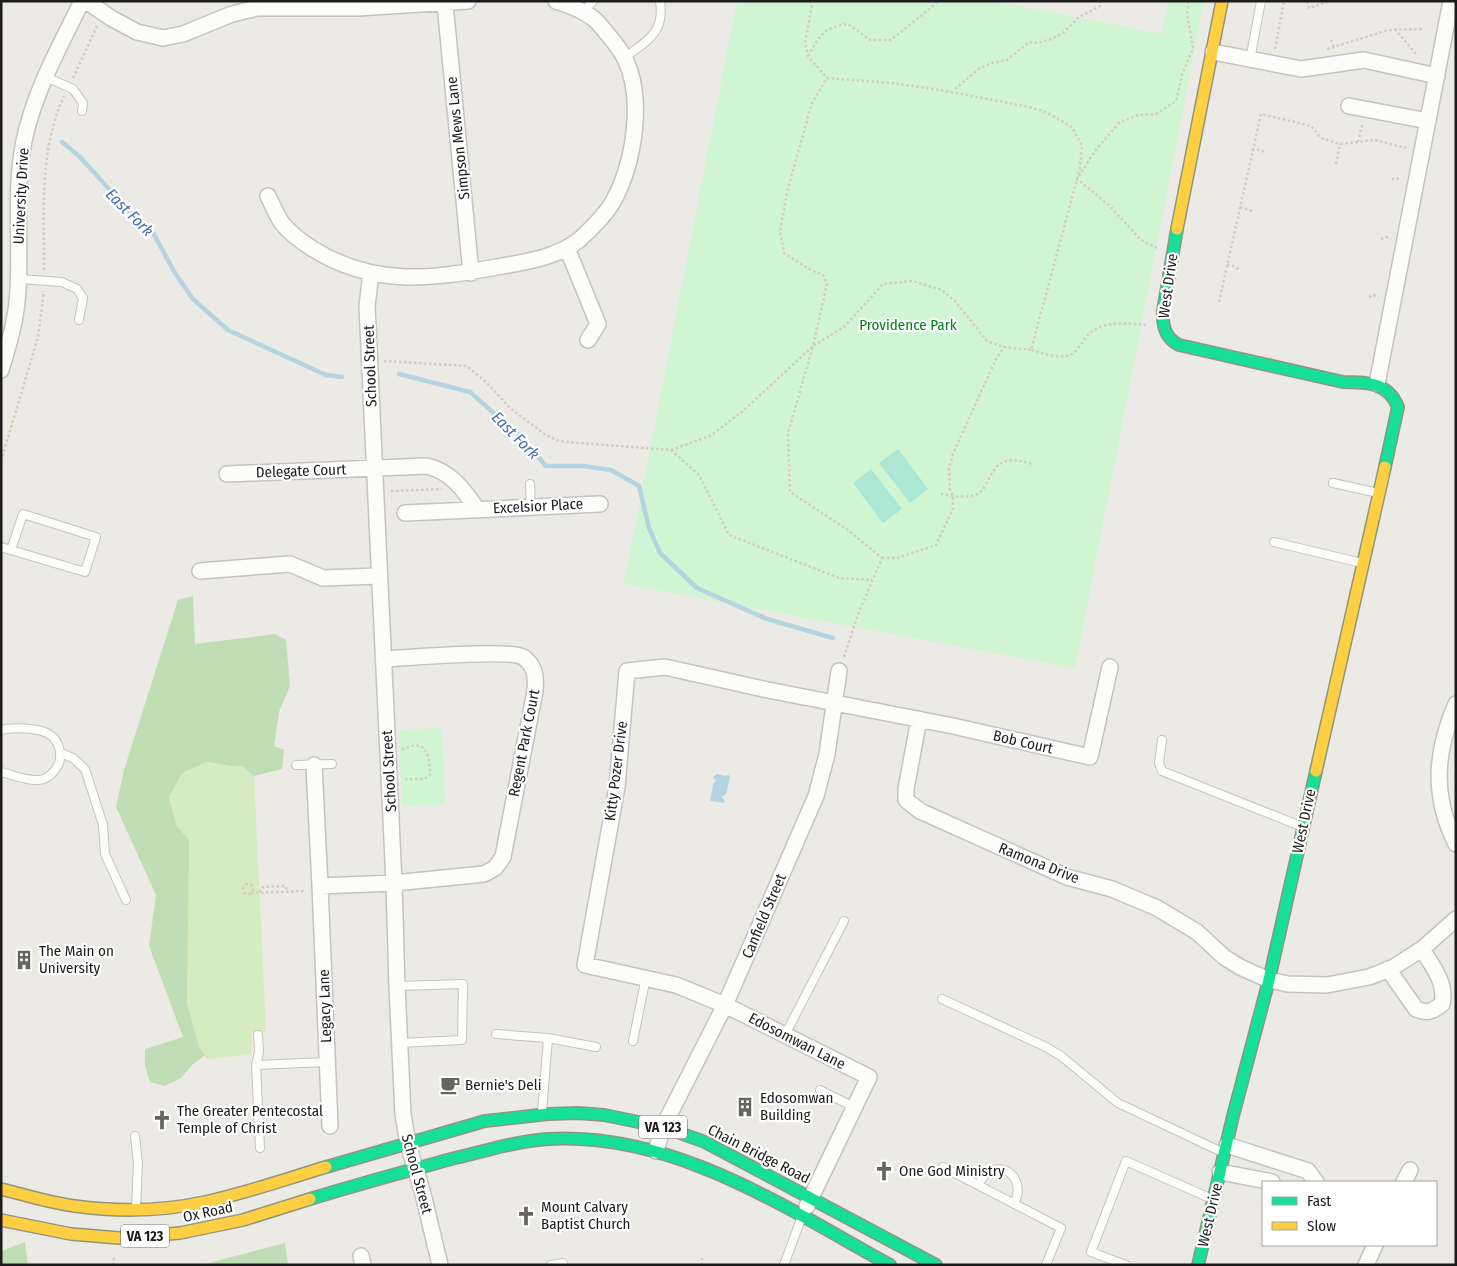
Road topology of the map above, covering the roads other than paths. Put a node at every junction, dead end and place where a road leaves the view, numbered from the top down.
1 (84, 1) edge
2 (468, 1) edge
3 (556, 1) edge
4 (660, 1) edge
5 (1222, 1) edge
6 (1261, 1) edge
7 (1451, 1) edge
8 (445, 4) junction
9 (588, 7) edge
10 (1213, 52) junction
11 (624, 58) junction
12 (1250, 60) junction
13 (1436, 76) junction
14 (46, 77) junction
15 (1349, 106) dead end
16 (82, 111) dead end
17 (1428, 121) junction
18 (268, 196) dead end
19 (567, 248) junction
20 (371, 273) junction
21 (471, 273) junction
22 (19, 279) junction
23 (79, 320) dead end
24 (588, 340) dead end
25 (1, 370) edge
26 (1377, 384) junction
27 (374, 468) junction
28 (228, 474) dead end
29 (1333, 483) dead end
30 (530, 484) dead end
31 (1380, 494) junction
32 (600, 504) dead end
33 (531, 507) junction
34 (477, 509) junction
35 (406, 513) dead end
36 (1274, 542) dead end
37 (1, 547) edge
38 (11, 550) junction
39 (1364, 563) junction
40 (200, 571) dead end
41 (379, 576) junction
42 (383, 659) junction
43 (1110, 666) dead end
44 (839, 671) road end
45 (836, 702) junction
46 (1456, 704) edge
47 (864, 708) joint
48 (919, 719) junction
49 (1, 730) edge
50 (1162, 740) dead end
51 (61, 753) junction
52 (314, 764) junction
53 (332, 764) dead end
54 (296, 765) dead end
55 (1, 772) edge
56 (1303, 827) junction
57 (1456, 844) edge
58 (394, 883) junction
59 (315, 888) junction
60 (126, 900) dead end
61 (1456, 919) edge
62 (844, 921) dead end
63 (1422, 949) junction
64 (1388, 969) junction
65 (646, 977) junction
66 (1269, 980) junction
67 (397, 986) junction
68 (942, 998) dead end
69 (725, 1005) junction
70 (496, 1034) dead end
71 (258, 1035) dead end
72 (785, 1035) junction
73 (548, 1038) junction
74 (633, 1041) dead end
75 (400, 1043) junction
76 (596, 1048) dead end
77 (327, 1062) junction
78 (256, 1065) junction
79 (820, 1090) dead end
80 (854, 1107) junction
81 (542, 1114) junction
82 (330, 1126) dead end
83 (663, 1127) junction
84 (135, 1136) dead end
85 (408, 1144) junction
86 (260, 1148) dead end
87 (1226, 1149) junction
88 (656, 1151) junction
89 (943, 1167) dead end
90 (416, 1168) junction
91 (1220, 1172) junction
92 (1267, 1181) edge
93 (1315, 1181) edge
94 (978, 1185) junction
95 (1, 1188) edge
96 (811, 1198) junction
97 (1214, 1199) junction
98 (1014, 1204) junction
99 (136, 1210) junction
100 (802, 1217) junction
101 (1, 1220) edge
102 (1375, 1246) edge
103 (563, 1263) dead end
104 (440, 1265) edge
105 (551, 1265) edge
106 (784, 1265) edge
107 (890, 1265) edge
108 (936, 1265) edge
109 (1046, 1265) edge
110 (1126, 1265) edge
111 (1198, 1265) edge
112 (1366, 1265) edge

1 - 8 street
1 - 14 street, University Drive
2 - 8 street
3 - 9 street
4 - 11 lane
5 - 10 main road, West Drive
6 - 12 lane
7 - 13 street
8 - 21 street, Simpson Mews Lane
9 - 11 street
10 - 12 street
10 - 26 main road, West Drive
11 - 19 street
12 - 13 street
13 - 17 street
14 - 16 lane
14 - 22 street, University Drive
15 - 17 street
17 - 26 street
18 - 20 street
19 - 21 street
19 - 24 street
20 - 21 street
20 - 27 street, School Street
22 - 23 lane
22 - 25 street, University Drive
26 - 31 main road, West Drive
27 - 28 street, Delegate Court
27 - 34 street, Excelsior Place
27 - 41 street, School Street
29 - 31 lane
30 - 33 lane
31 - 39 main road, West Drive
32 - 33 street, Excelsior Place
33 - 34 street, Excelsior Place
34 - 35 street, Excelsior Place
36 - 39 lane
37 - 38 lane
38 - 38 lane
39 - 56 main road, West Drive
40 - 41 street
41 - 42 street, School Street
42 - 58 street, School Street
42 - 58 street, Regent Park Court
43 - 48 street, Bob Court
44 - 45 street, Canfield Street
45 - 47 street, Kitty Pozer Drive
45 - 65 street, Kitty Pozer Drive
45 - 69 street, Canfield Street
46 - 57 street
47 - 48 street, Bob Court
48 - 66 street, Ramona Drive
49 - 51 lane
50 - 56 lane
51 - 55 lane
51 - 60 lane
52 - 53 lane
52 - 54 lane
52 - 59 street, Legacy Lane
56 - 66 main road, West Drive
58 - 59 street
58 - 67 street, School Street
59 - 77 street, Legacy Lane
61 - 63 street
62 - 72 lane
63 - 64 street
63 - 64 street
64 - 66 street
65 - 69 street, Kitty Pozer Drive
65 - 74 lane
66 - 87 main road, West Drive
67 - 75 street, School Street
67 - 75 lane
68 - 87 lane
69 - 72 street, Edosomwan Lane
69 - 83 street, Canfield Street
70 - 73 lane
71 - 78 lane
72 - 80 street, Edosomwan Lane
73 - 76 lane
73 - 81 lane
75 - 85 street, School Street
77 - 78 lane
77 - 82 street, Legacy Lane
78 - 86 lane
79 - 80 lane
80 - 96 street
81 - 83 main road, Chain Bridge Road / VA 123
81 - 85 main road, Chain Bridge Road / VA 123
83 - 88 street, Canfield Street
83 - 96 main road, Chain Bridge Road / VA 123
84 - 99 lane
85 - 90 street, School Street
85 - 99 main road, Ox Road / VA 123
87 - 91 main road, West Drive
87 - 93 street
88 - 90 main road, VA 123
88 - 100 main road, VA 123
89 - 94 lane
90 - 101 main road, Ox Road / VA 123
90 - 104 street, School Street
91 - 92 street
91 - 97 main road, West Drive
94 - 98 lane
94 - 98 lane
95 - 99 main road, Ox Road / VA 123
96 - 100 street
96 - 108 main road, Chain Bridge Road / VA 123
97 - 110 lane
97 - 111 main road, West Drive
98 - 109 lane
100 - 106 lane
100 - 107 main road, VA 123
102 - 112 street
103 - 105 lane

